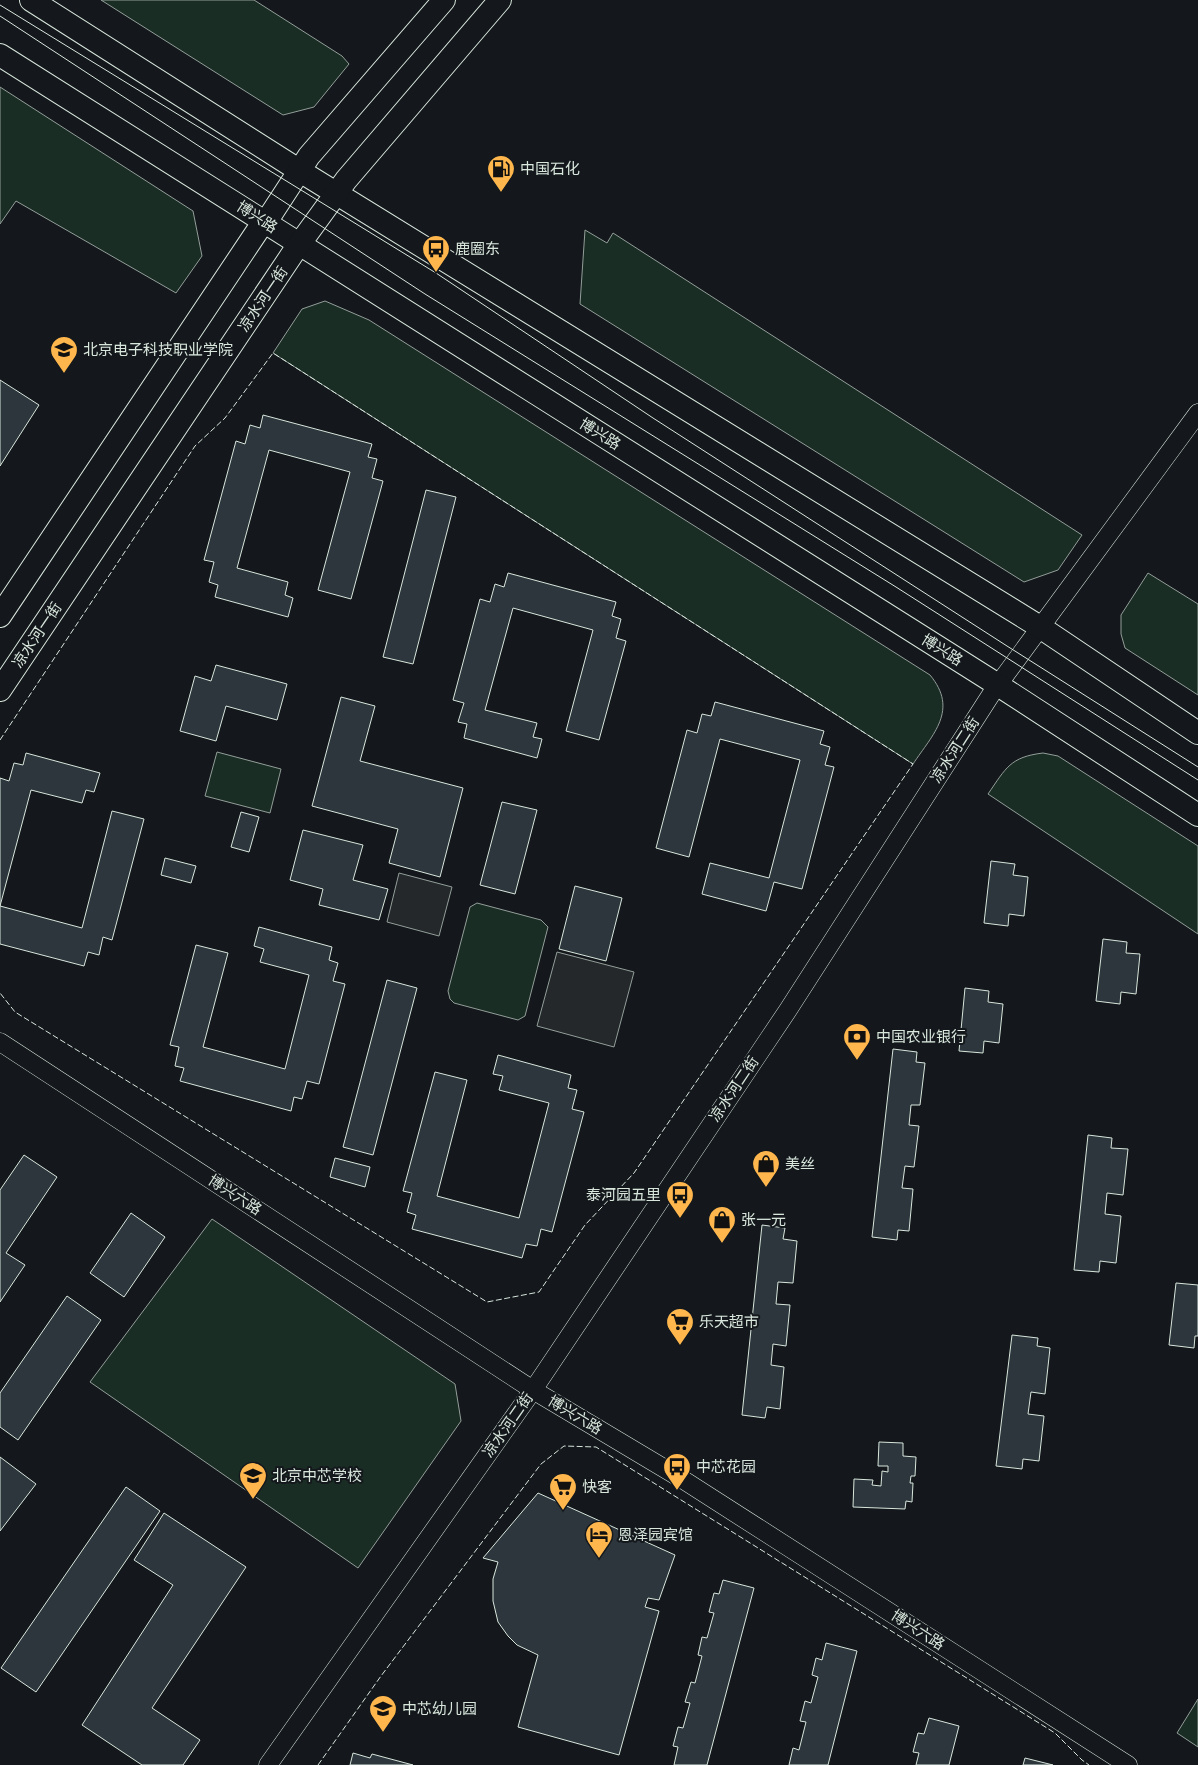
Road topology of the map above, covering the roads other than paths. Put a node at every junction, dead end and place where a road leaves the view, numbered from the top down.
1 (31, 0) edge
2 (444, 0) edge
3 (500, 0) edge
4 (0, 55) edge
5 (300, 171) junction
6 (337, 192) junction
7 (266, 222) junction
8 (299, 245) junction
9 (1198, 413) edge
10 (0, 616) edge
11 (1040, 628) junction
12 (998, 685) junction
13 (0, 690) edge
14 (1198, 733) edge
15 (1198, 815) edge
16 (0, 1042) edge
17 (533, 1390) junction
18 (268, 1765) edge
19 (1128, 1765) edge

1 - 5 main road
2 - 5 main road
3 - 6 main road, 凉水河一街
4 - 7 main road, 博兴路
5 - 6 main road
5 - 7 main road
6 - 8 main road, 凉水河一街
6 - 11 main road
7 - 8 main road, 博兴路
7 - 10 main road
8 - 12 main road, 博兴路
8 - 13 main road, 凉水河一街
9 - 11 street, 凉水河二街
11 - 12 street, 凉水河二街
11 - 14 main road
12 - 15 main road, 博兴路
12 - 17 street, 凉水河二街
16 - 17 street, 博兴六路
17 - 18 street, 凉水河二街
17 - 19 street, 博兴六路

